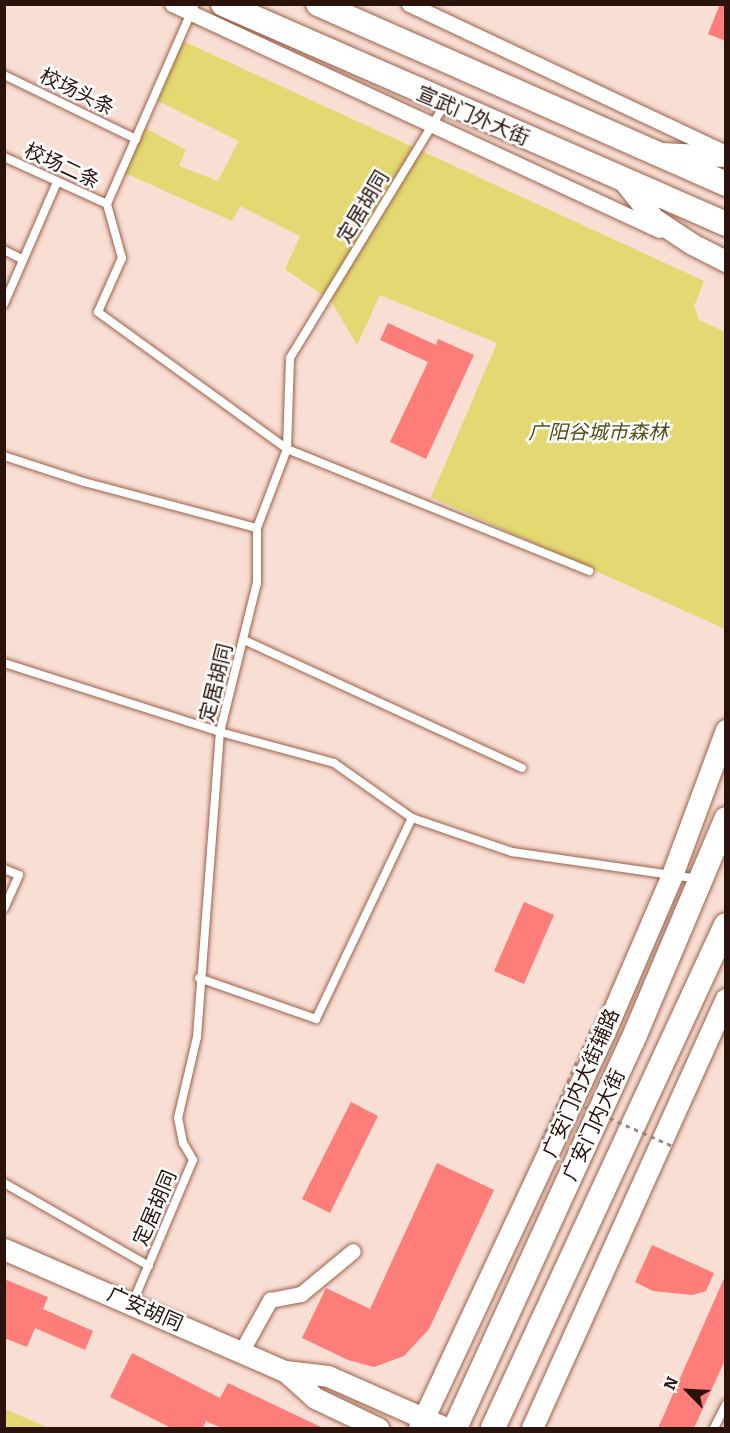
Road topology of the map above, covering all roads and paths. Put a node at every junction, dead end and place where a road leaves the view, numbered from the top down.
1 (172, 4) edge
2 (223, 4) edge
3 (318, 4) edge
4 (409, 4) edge
5 (193, 9) edge
6 (4, 75) edge
7 (446, 104) junction
8 (432, 126) junction
9 (136, 139) junction
10 (651, 152) junction
11 (726, 154) edge
12 (4, 157) edge
13 (624, 181) junction
14 (57, 182) junction
15 (726, 184) edge
16 (106, 204) junction
17 (726, 224) edge
18 (692, 244) junction
19 (4, 250) edge
20 (22, 259) junction
21 (726, 261) edge
22 (4, 304) edge
23 (287, 449) junction
24 (4, 456) edge
25 (257, 528) junction
26 (589, 571) dead end
27 (244, 640) junction
28 (4, 663) edge
29 (726, 730) edge
30 (220, 732) junction
31 (522, 768) dead end
32 (412, 818) junction
33 (726, 819) edge
34 (4, 869) edge
35 (672, 875) junction
36 (700, 880) junction
37 (4, 908) edge
38 (726, 925) edge
39 (199, 978) junction
40 (726, 999) edge
41 (592, 1027) dead end
42 (560, 1096) junction
43 (542, 1140) dead end
44 (675, 1147) dead end
45 (4, 1183) edge
46 (4, 1249) edge
47 (353, 1251) dead end
48 (149, 1266) junction
49 (133, 1302) junction
50 (241, 1352) junction
51 (285, 1371) junction
52 (726, 1404) edge
53 (422, 1423) edge
54 (378, 1428) edge
55 (446, 1428) edge
56 (455, 1428) edge
57 (493, 1428) edge
58 (532, 1428) edge
59 (714, 1428) edge

1 - 5 street
2 - 7 main road, 宣武门外大街
3 - 10 main road, 宣武门外大街
4 - 11 street
5 - 8 street
5 - 9 lane, 校场二条
6 - 9 lane, 校场头条
7 - 8 lane, 定居胡同
7 - 13 main road, 宣武门外大街
8 - 18 street
8 - 23 lane, 定居胡同
9 - 16 lane, 校场二条
10 - 11 street
10 - 15 main road, 宣武门外大街
12 - 14 lane, 校场二条
13 - 17 main road, 宣武门外大街
13 - 18 street
14 - 16 lane, 校场二条
14 - 20 lane
16 - 23 lane
18 - 21 street
19 - 20 lane
20 - 22 lane
23 - 25 lane, 定居胡同
23 - 26 lane
24 - 25 lane
25 - 27 lane, 定居胡同
27 - 30 lane, 定居胡同
27 - 31 lane
28 - 30 lane
29 - 35 street, 广安门内大街辅路
30 - 32 lane
30 - 39 lane, 定居胡同
32 - 35 lane
32 - 39 lane
33 - 36 main road, 广安门内大街
34 - 37 lane
35 - 36 lane
35 - 53 street, 广安门内大街辅路
36 - 56 main road, 广安门内大街
38 - 57 main road, 广安门内大街
39 - 48 lane, 定居胡同
40 - 58 street
41 - 42 path, bridge
42 - 43 path, bridge
42 - 44 path, bridge
45 - 48 lane
46 - 49 street, 广安胡同
47 - 50 street
48 - 49 lane, 定居胡同
49 - 50 street, 广安胡同
50 - 51 street, 广安胡同
51 - 53 street, 广安胡同
51 - 54 street, 广安胡同
52 - 59 lane
53 - 55 street, 广安胡同

